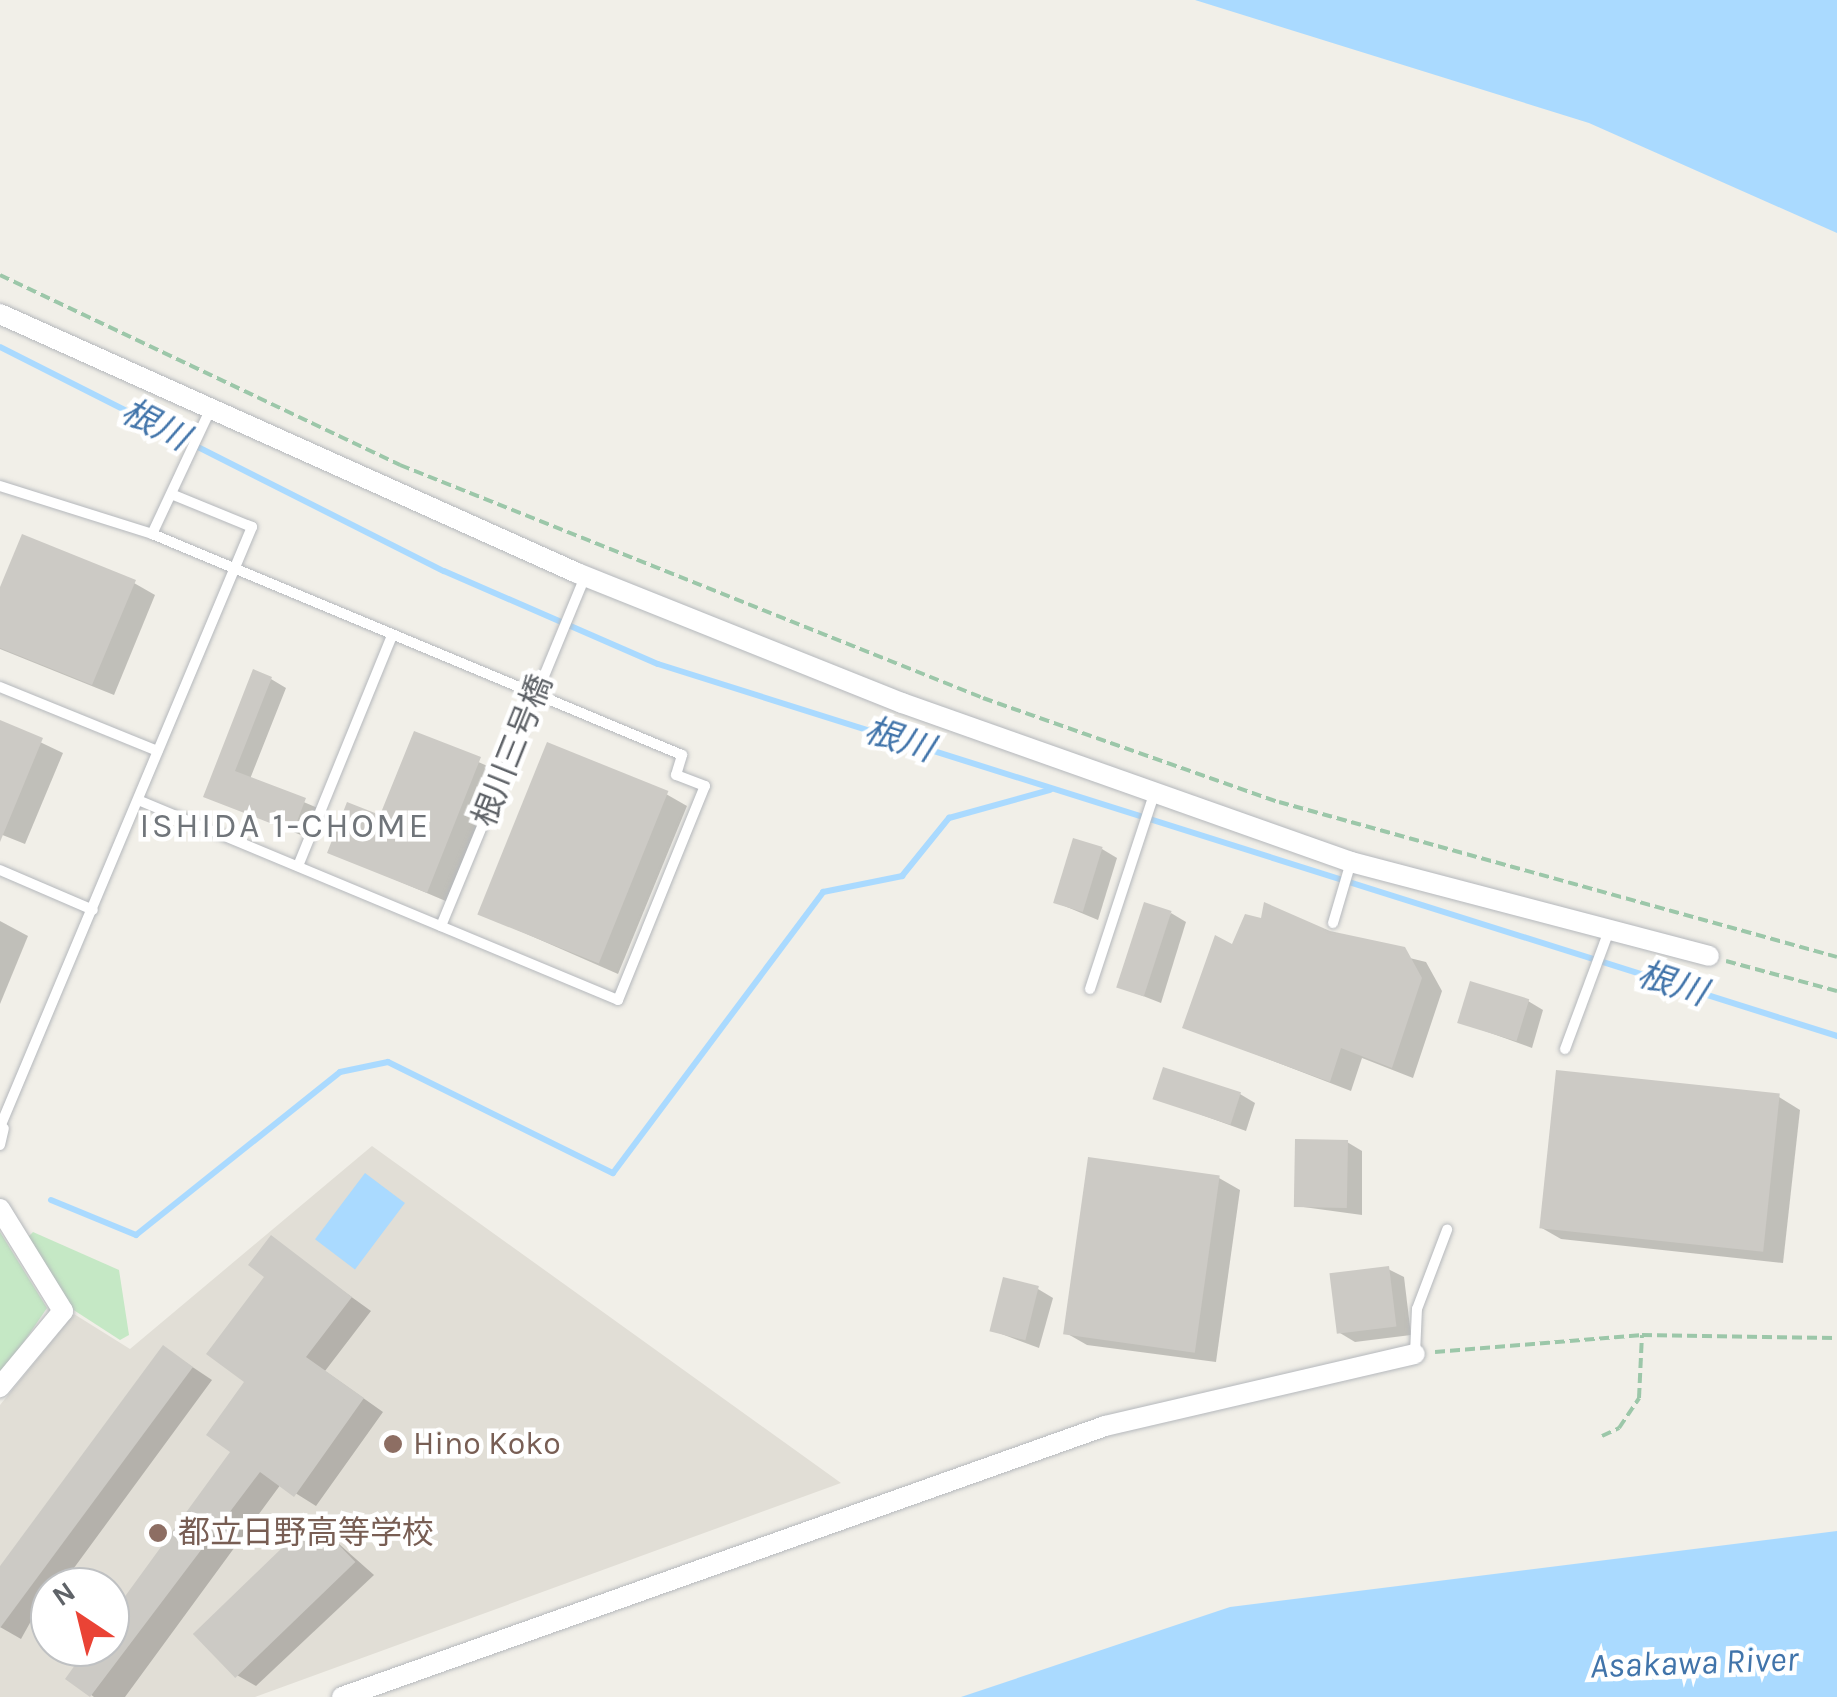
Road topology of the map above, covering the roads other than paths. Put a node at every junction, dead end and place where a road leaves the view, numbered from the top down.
1 (0, 314) edge
2 (210, 410) junction
3 (0, 486) edge
4 (171, 494) junction
5 (152, 534) junction
6 (229, 570) junction
7 (585, 576) junction
8 (392, 636) junction
9 (0, 688) edge
10 (536, 696) junction
11 (158, 751) junction
12 (138, 800) junction
13 (1150, 805) junction
14 (298, 866) junction
15 (1350, 867) junction
16 (0, 870) edge
17 (93, 910) junction
18 (1334, 923) dead end
19 (441, 926) junction
20 (1609, 930) junction
21 (1709, 956) road end
22 (1090, 989) dead end
23 (1565, 1049) dead end
24 (2, 1127) edge
25 (0, 1146) edge
26 (0, 1209) edge
27 (1446, 1230) dead end
28 (1416, 1354) joint
29 (0, 1387) edge
30 (342, 1697) edge

1 - 2 street
2 - 4 lane
2 - 7 street
3 - 5 lane
4 - 5 lane
4 - 6 lane
5 - 6 lane
6 - 8 lane
6 - 11 lane
7 - 10 lane, 根川三号橋
7 - 13 street
8 - 10 lane
8 - 14 lane
9 - 11 lane
10 - 19 lane, 根川三号橋
10 - 19 lane
11 - 12 lane
12 - 14 lane
12 - 17 lane
13 - 15 street
13 - 22 lane
14 - 19 lane
15 - 18 lane
15 - 20 street
16 - 17 lane
17 - 24 lane
20 - 21 street
20 - 23 lane
24 - 25 lane
26 - 29 street
27 - 28 lane
28 - 30 street

